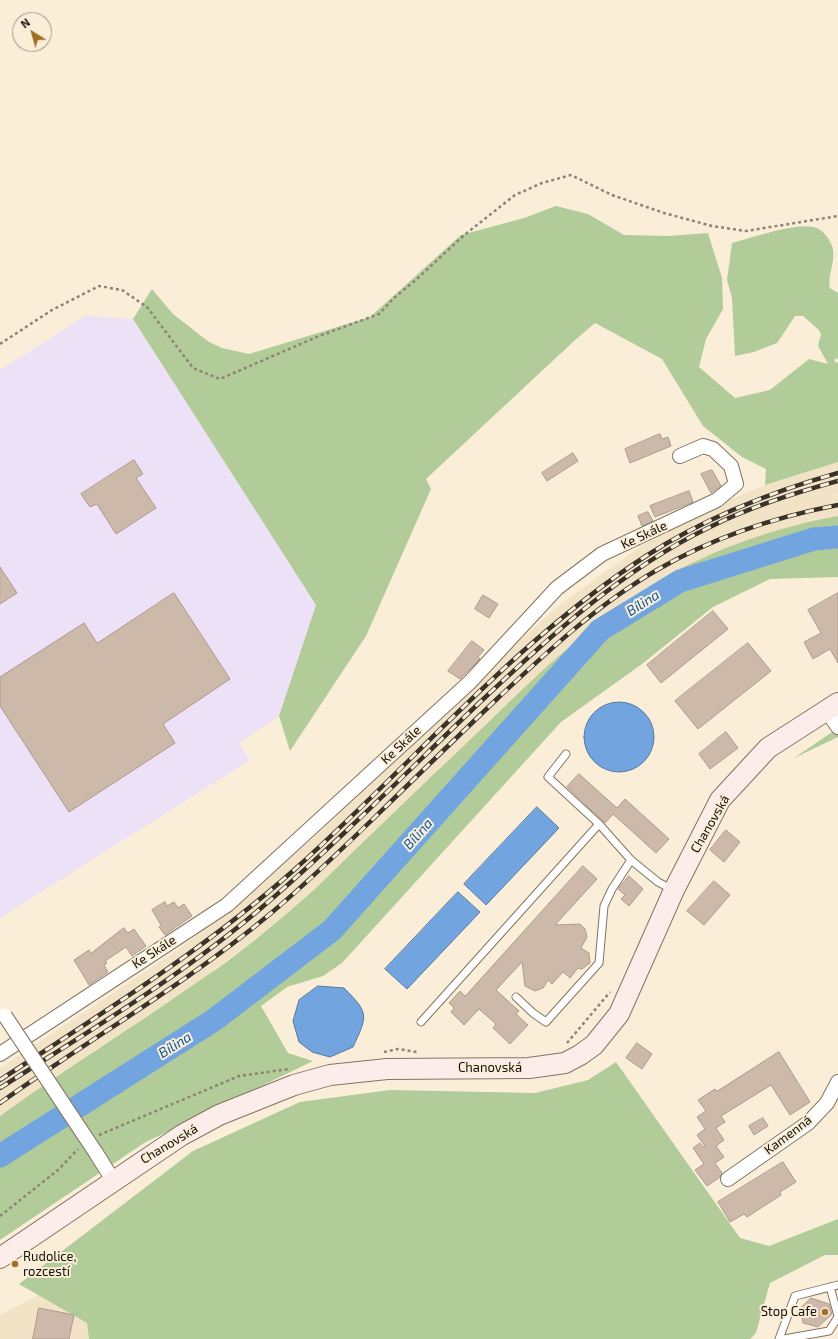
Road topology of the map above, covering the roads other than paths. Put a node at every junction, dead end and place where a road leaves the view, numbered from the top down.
1 (680, 456) dead end
2 (832, 706) edge
3 (838, 727) edge
4 (566, 754) dead end
5 (599, 824) junction
6 (631, 860) junction
7 (674, 890) junction
8 (516, 997) dead end
9 (3, 1012) edge
10 (421, 1022) dead end
11 (0, 1054) edge
12 (838, 1082) edge
13 (728, 1179) dead end
14 (113, 1180) junction
15 (0, 1258) edge
16 (838, 1286) edge
17 (830, 1287) junction
18 (838, 1316) edge
19 (779, 1339) edge
20 (784, 1339) edge

1 - 11 street, Ke Skále
2 - 3 street
2 - 7 street, Chanovská
4 - 5 lane
5 - 6 lane
5 - 10 lane
6 - 7 lane
6 - 8 lane
7 - 14 street, Chanovská
9 - 14 street, bridge
12 - 13 street, Kamenná
14 - 15 street, Chanovská
16 - 17 lane
17 - 18 lane
17 - 19 lane
18 - 20 lane

